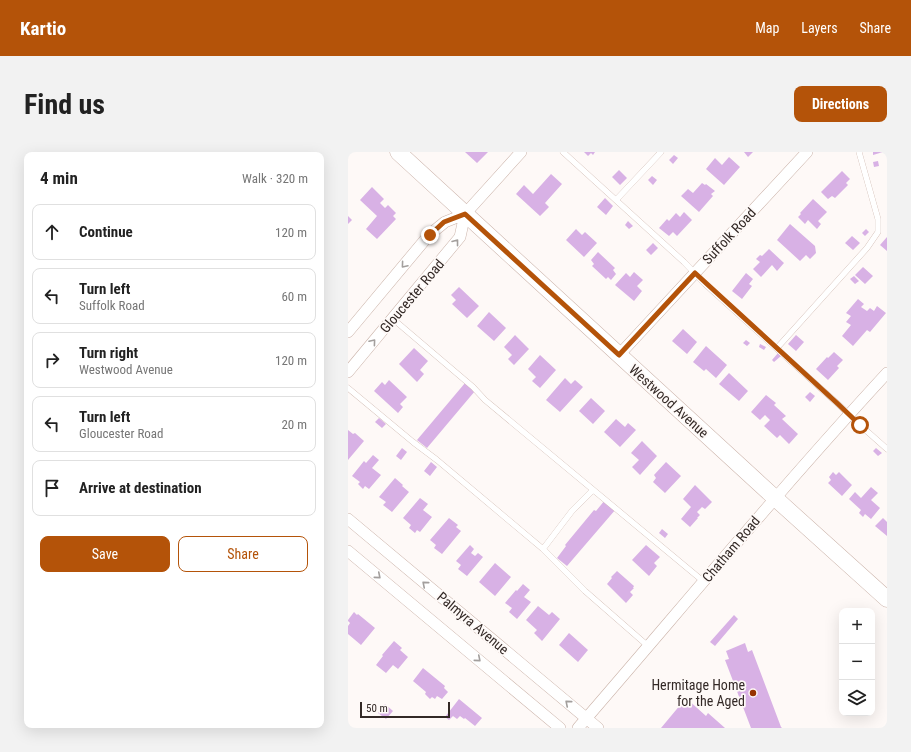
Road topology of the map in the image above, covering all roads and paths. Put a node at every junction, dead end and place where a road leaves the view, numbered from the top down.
1 (398, 152) edge
2 (521, 152) edge
3 (563, 152) edge
4 (661, 152) edge
5 (807, 152) edge
6 (859, 152) edge
7 (616, 200) junction
8 (465, 214) junction
9 (695, 273) junction
10 (393, 319) junction
11 (348, 332) edge
12 (777, 348) junction
13 (619, 355) junction
14 (348, 372) edge
15 (887, 373) edge
16 (348, 388) edge
17 (849, 414) junction
18 (887, 449) edge
19 (593, 490) junction
20 (774, 498) junction
21 (348, 519) edge
22 (542, 549) junction
23 (348, 551) edge
24 (703, 581) junction
25 (887, 599) edge
26 (648, 646) junction
27 (587, 718) junction
28 (560, 728) edge
29 (578, 728) edge
30 (598, 728) edge

1 - 8 street, Westwood Avenue
2 - 8 street, Gloucester Road
3 - 7 lane
4 - 7 lane
5 - 9 street, Suffolk Road
6 - 12 lane
7 - 9 lane
10 -> 8 street, Gloucester Road
8 -> 11 street, Gloucester Road
8 - 13 street, Westwood Avenue
9 - 12 lane
9 - 13 street, Suffolk Road
14 -> 10 street, Gloucester Road
10 - 19 lane
12 - 17 lane
13 - 20 street, Westwood Avenue
15 - 17 street, Chatham Road
16 - 22 lane
17 - 18 lane
17 - 20 street, Chatham Road
19 - 22 lane
19 - 24 lane
20 - 24 street, Chatham Road
20 - 25 street, Westwood Avenue
27 -> 21 street, Palmyra Avenue
22 - 26 lane
23 -> 28 street, Palmyra Avenue
24 - 26 street, Chatham Road
26 - 27 street, Chatham Road
27 - 29 street, Chatham Road
27 - 30 street, Palmyra Avenue

